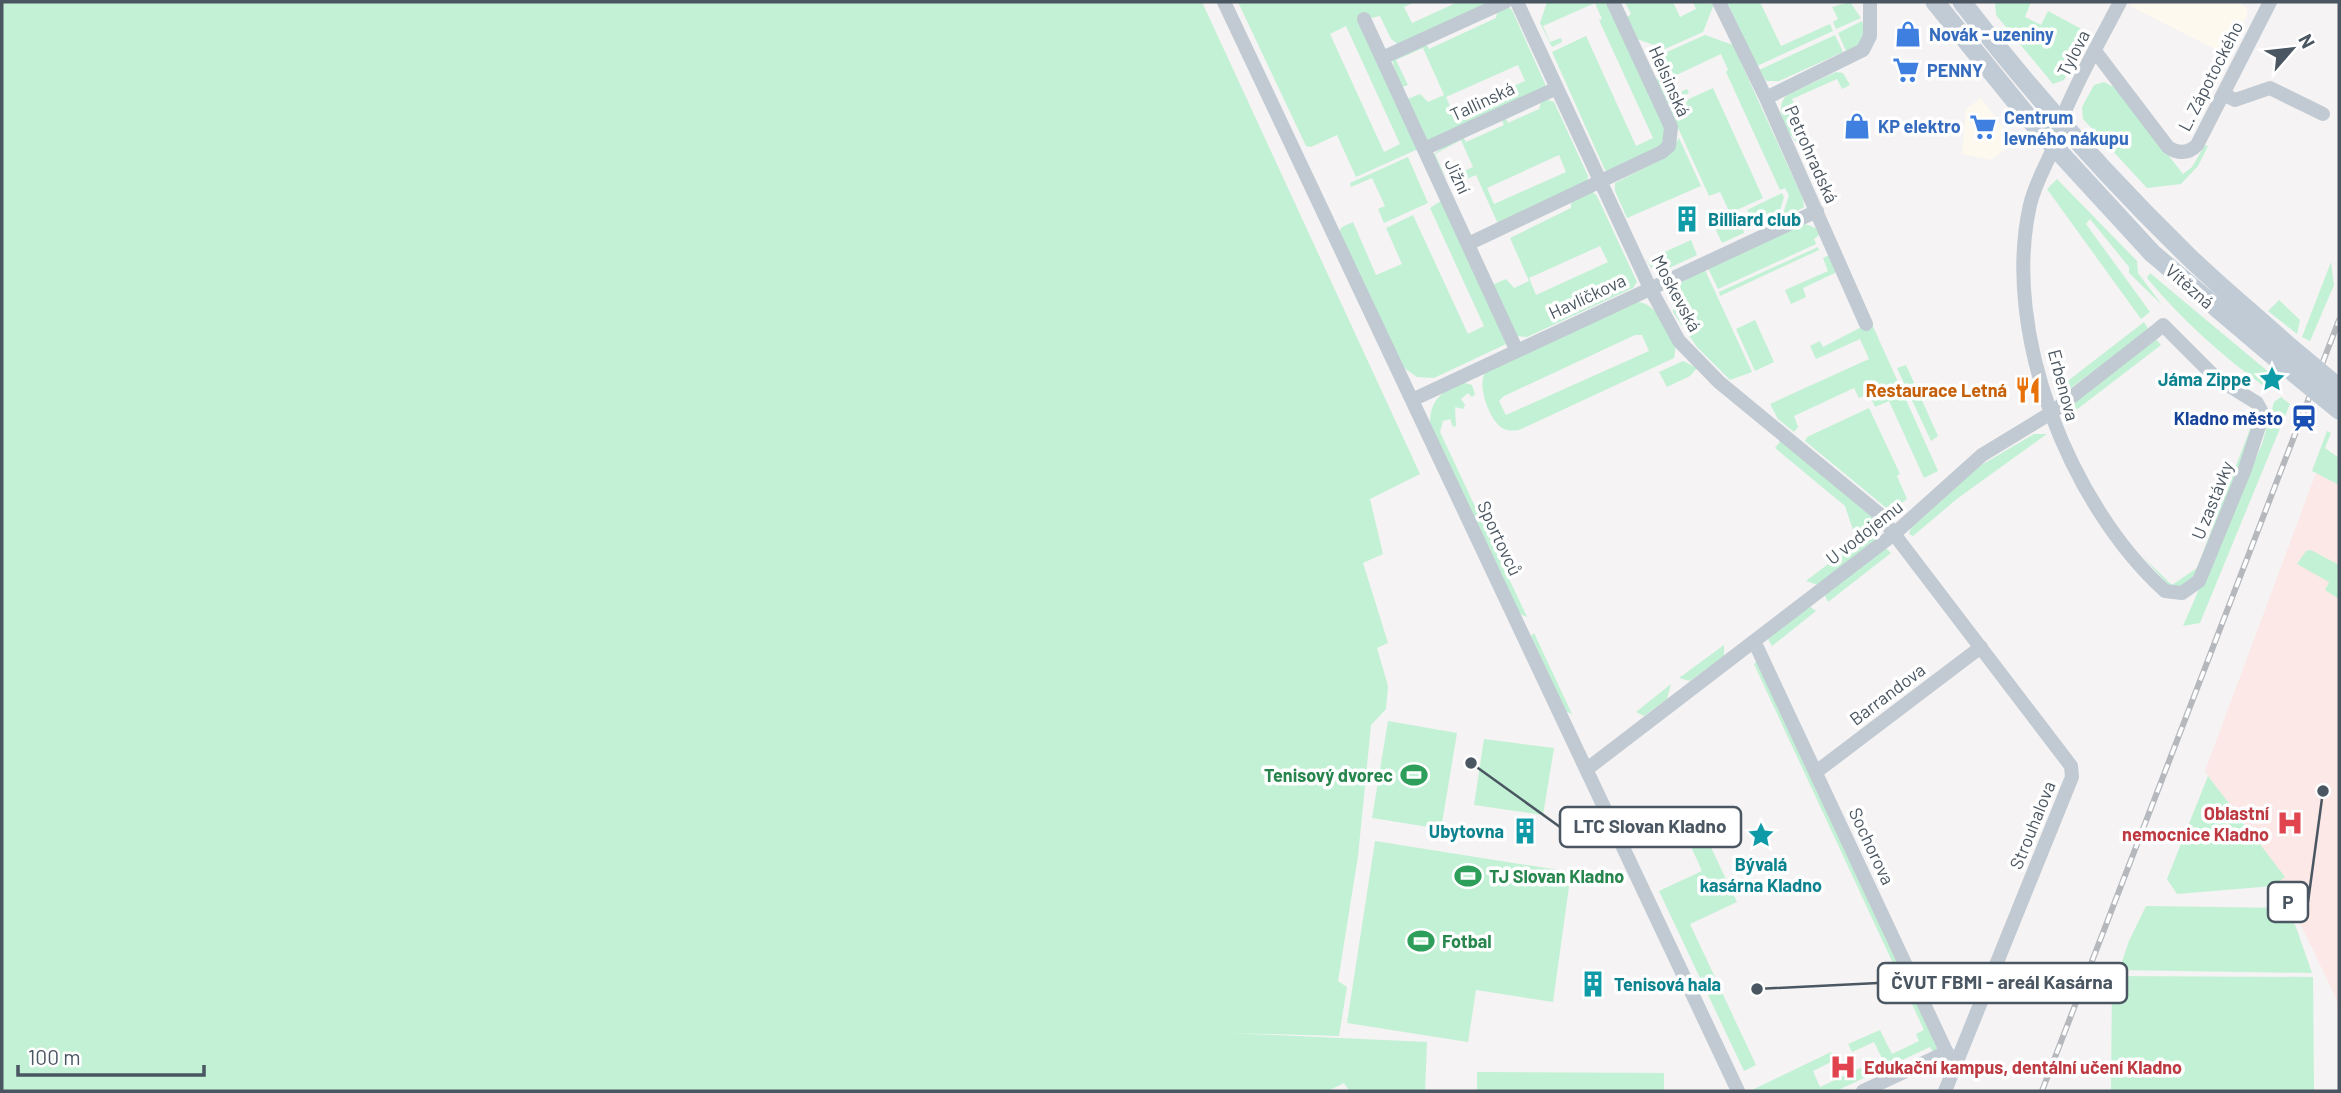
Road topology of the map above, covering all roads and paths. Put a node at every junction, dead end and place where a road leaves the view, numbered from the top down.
1 (1224, 2) edge
2 (1504, 2) edge
3 (1517, 2) edge
4 (1613, 2) edge
5 (1719, 2) edge
6 (1870, 2) edge
7 (1935, 2) edge
8 (1962, 2) edge
9 (2120, 2) edge
10 (2270, 2) edge
11 (1364, 19) dead end
12 (2095, 51) junction
13 (1382, 58) junction
14 (1557, 88) junction
15 (2223, 94) junction
16 (1766, 99) junction
17 (2323, 114) dead end
18 (2060, 122) junction
19 (2054, 146) junction
20 (1424, 149) junction
21 (1601, 182) junction
22 (1817, 211) junction
23 (1468, 244) junction
24 (1650, 288) junction
25 (1866, 324) dead end
26 (2163, 325) joint
27 (1516, 349) junction
28 (2280, 351) junction
29 (2339, 388) edge
30 (1412, 400) junction
31 (2339, 410) edge
32 (2051, 412) junction
33 (1894, 534) junction
34 (2179, 593) joint
35 (1755, 641) junction
36 (1981, 647) junction
37 (1587, 769) junction
38 (1816, 772) junction
39 (1947, 1052) junction
40 (1954, 1068) junction
41 (1738, 1091) edge
42 (1863, 1091) edge
43 (1945, 1091) edge

1 - 30 street, Sportovců
2 - 13 street
3 - 14 street, Moskevská
4 - 21 street, Helsinská
5 - 16 street, Petrohradská
6 - 16 street
7 - 19 main road, Vítězná
8 - 18 main road, Vítězná
9 - 12 street, Tylova
10 - 15 street, L. Zápotockého
11 - 13 street, Jižní
12 - 15 street, L. Zápotockého
12 - 18 street, Tylova
13 - 20 street, Jižní
14 - 20 street, Tallinská
14 - 21 street, Moskevská
15 - 17 street
16 - 22 street, Petrohradská
18 - 19 street
18 - 28 main road, Vítězná
19 - 28 main road, Vítězná
19 - 32 street, Erbenova
20 - 23 street, Jižní
21 - 23 street
21 - 24 street, Moskevská
22 - 24 street, Havlíčkova
22 - 25 street, Petrohradská
23 - 27 street, Jižní
24 - 27 street, Havlíčkova
24 - 33 street, Moskevská
26 - 32 street, U vodojemu
26 - 34 street, U zastávky
27 - 30 street, Havlíčkova
28 - 29 main road, Vítězná, bridge
28 - 31 main road, Vítězná, bridge
30 - 37 street, Sportovců
32 - 33 street, U vodojemu
32 - 34 street, Erbenova
33 - 35 street, U vodojemu
33 - 36 street, Strouhalova
35 - 37 street, U vodojemu
35 - 38 street, Sochorova
36 - 38 street, Barrandova
36 - 40 street, Strouhalova
37 - 41 street, Sportovců
38 - 39 street, Sochorova
39 - 40 street, Sochorova
39 - 42 street
40 - 43 street, Strouhalova

